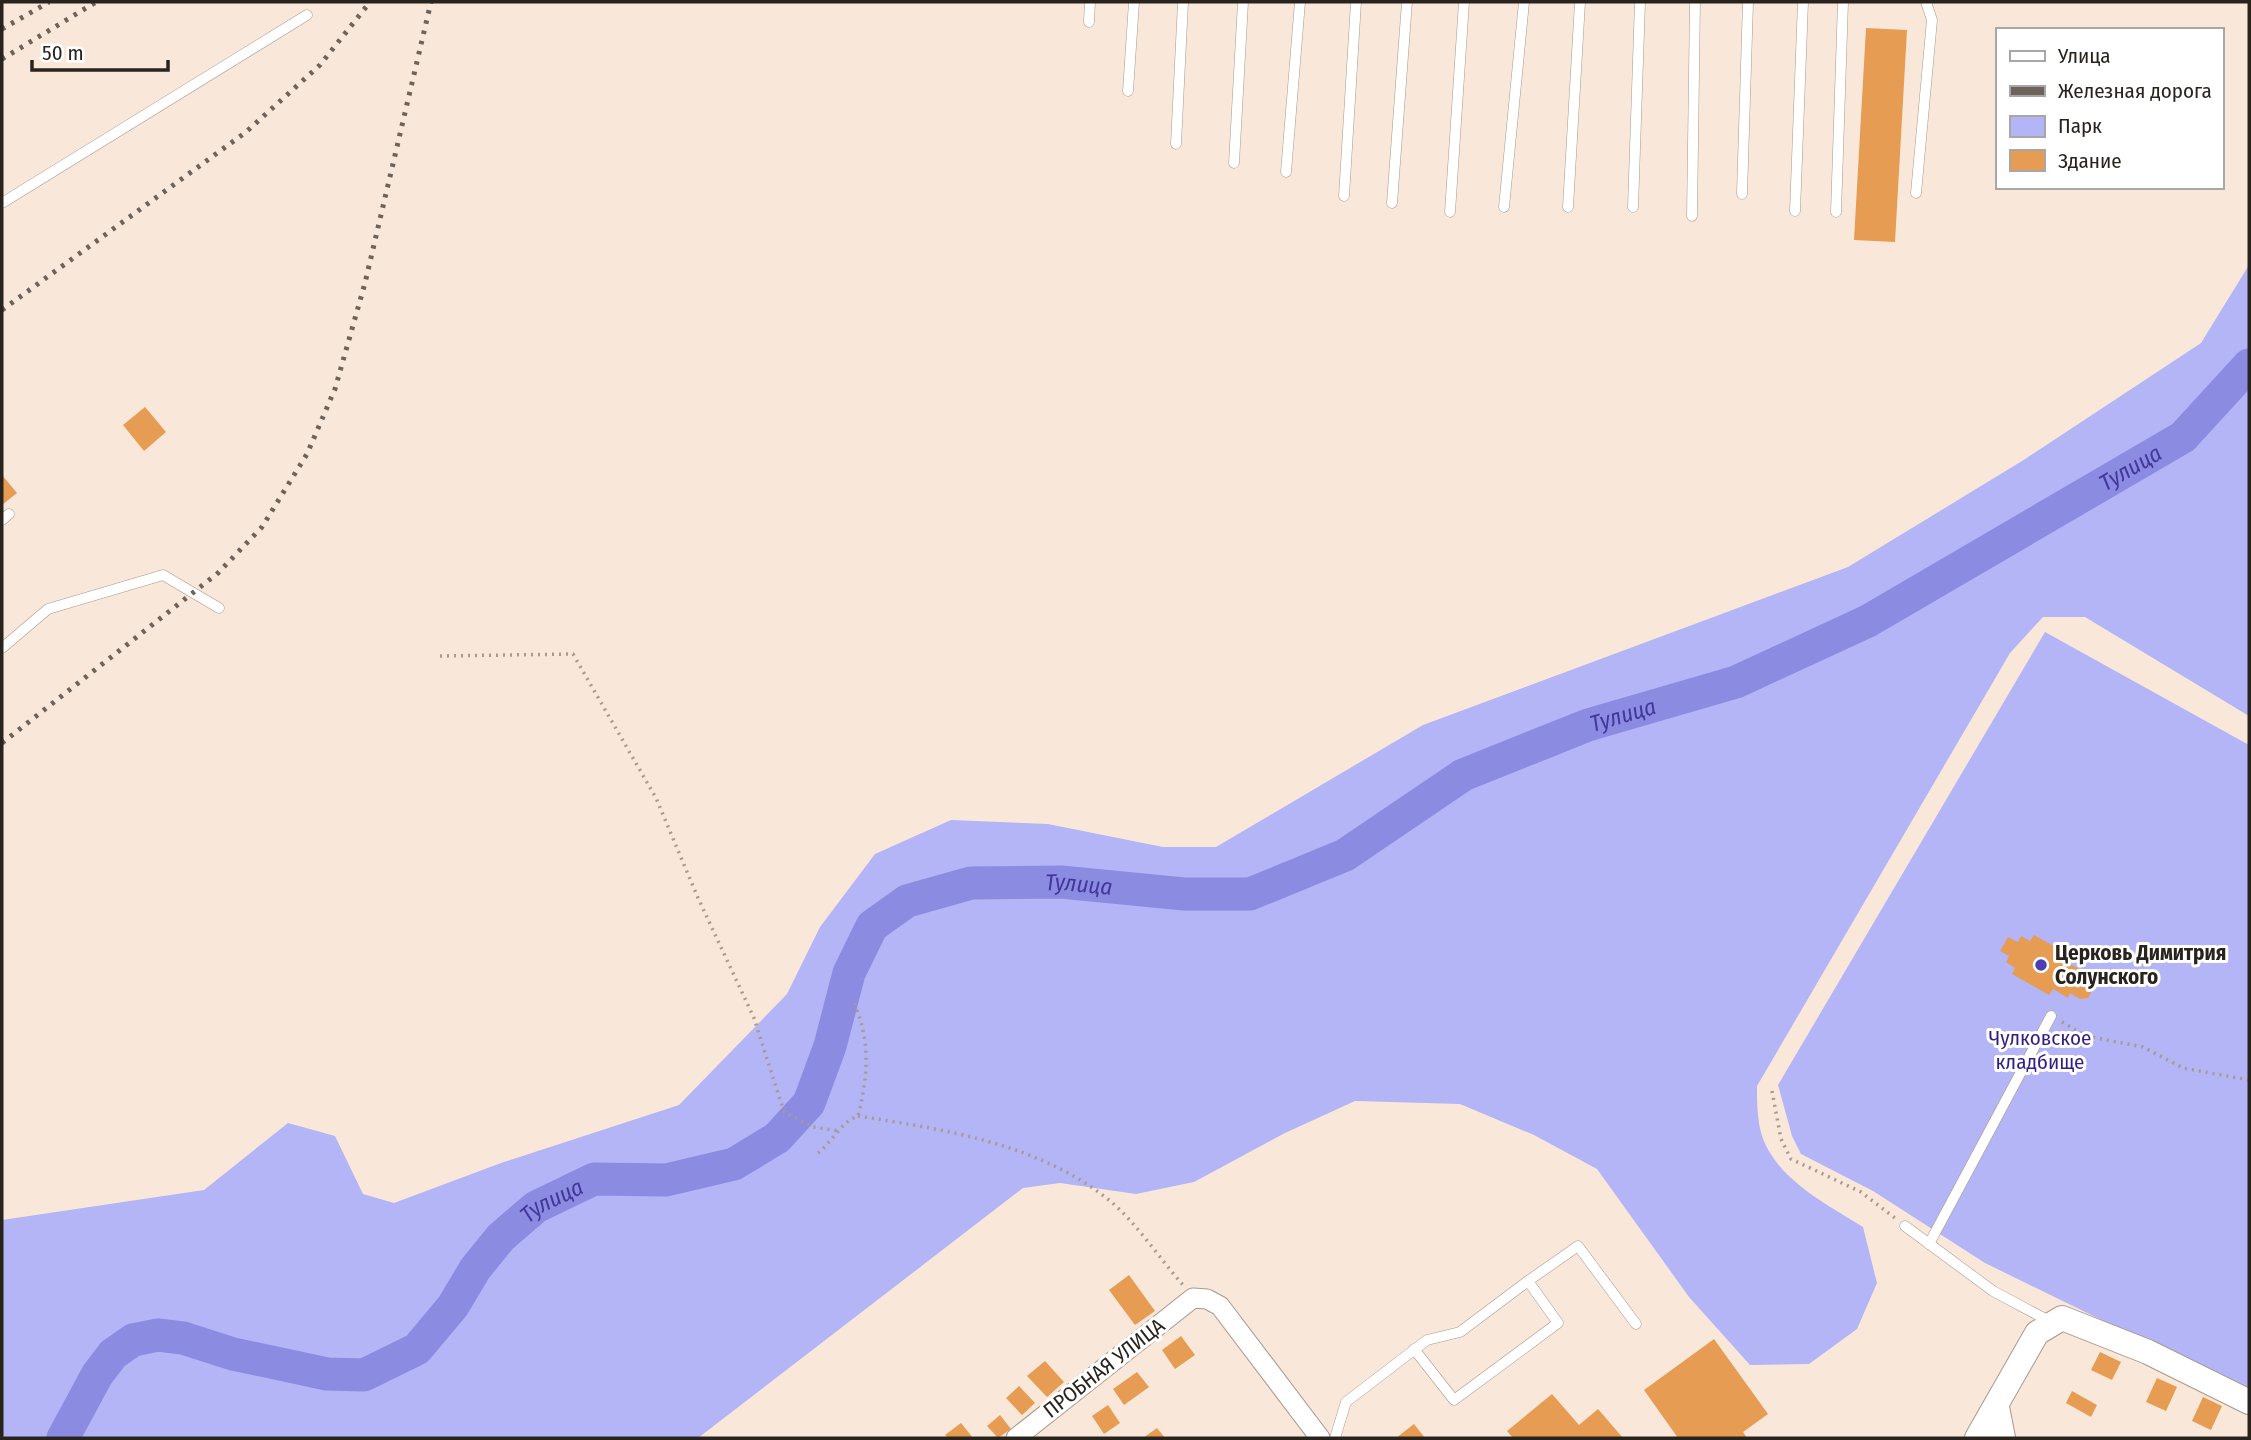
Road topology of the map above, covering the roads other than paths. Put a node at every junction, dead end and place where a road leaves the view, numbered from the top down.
1 (1090, 2) edge
2 (1134, 2) edge
3 (1183, 2) edge
4 (1243, 2) edge
5 (1300, 2) edge
6 (1356, 2) edge
7 (1407, 2) edge
8 (1464, 2) edge
9 (1524, 2) edge
10 (1580, 2) edge
11 (1640, 2) edge
12 (1695, 2) edge
13 (1748, 2) edge
14 (1803, 2) edge
15 (1843, 2) edge
16 (1926, 2) edge
17 (307, 15) dead end
18 (1089, 22) dead end
19 (1128, 91) dead end
20 (1176, 144) dead end
21 (1234, 163) dead end
22 (1286, 172) dead end
23 (1916, 193) dead end
24 (1742, 194) dead end
25 (1344, 196) dead end
26 (2, 203) edge
27 (1392, 203) dead end
28 (1633, 206) dead end
29 (1504, 207) dead end
30 (1568, 207) dead end
31 (1795, 211) dead end
32 (1450, 212) dead end
33 (1836, 212) dead end
34 (1692, 216) dead end
35 (219, 608) dead end
36 (2, 648) edge
37 (2052, 1016) road end
38 (1905, 1226) road end
39 (1929, 1244) junction
40 (1528, 1281) junction
41 (2051, 1323) junction
42 (1636, 1324) dead end
43 (1414, 1349) junction
44 (2249, 1402) edge
45 (1997, 1407) junction
46 (1016, 1438) edge
47 (1320, 1438) edge
48 (1335, 1438) edge
49 (1977, 1438) edge
50 (2003, 1438) edge

1 - 18 lane
2 - 19 lane
3 - 20 lane
4 - 21 lane
5 - 22 lane
6 - 25 lane
7 - 27 lane
8 - 32 lane
9 - 29 lane
10 - 30 lane
11 - 28 lane
12 - 34 lane
13 - 24 lane
14 - 31 lane
15 - 33 lane
16 - 23 lane
17 - 26 lane
35 - 36 lane
37 - 39 lane
38 - 39 lane
39 - 41 lane
40 - 42 lane
40 - 43 lane
40 - 43 lane
41 - 44 street
41 - 45 street
43 - 48 lane
45 - 49 street
45 - 50 street
46 - 47 street, ПРОБНАЯ УЛИЦА

